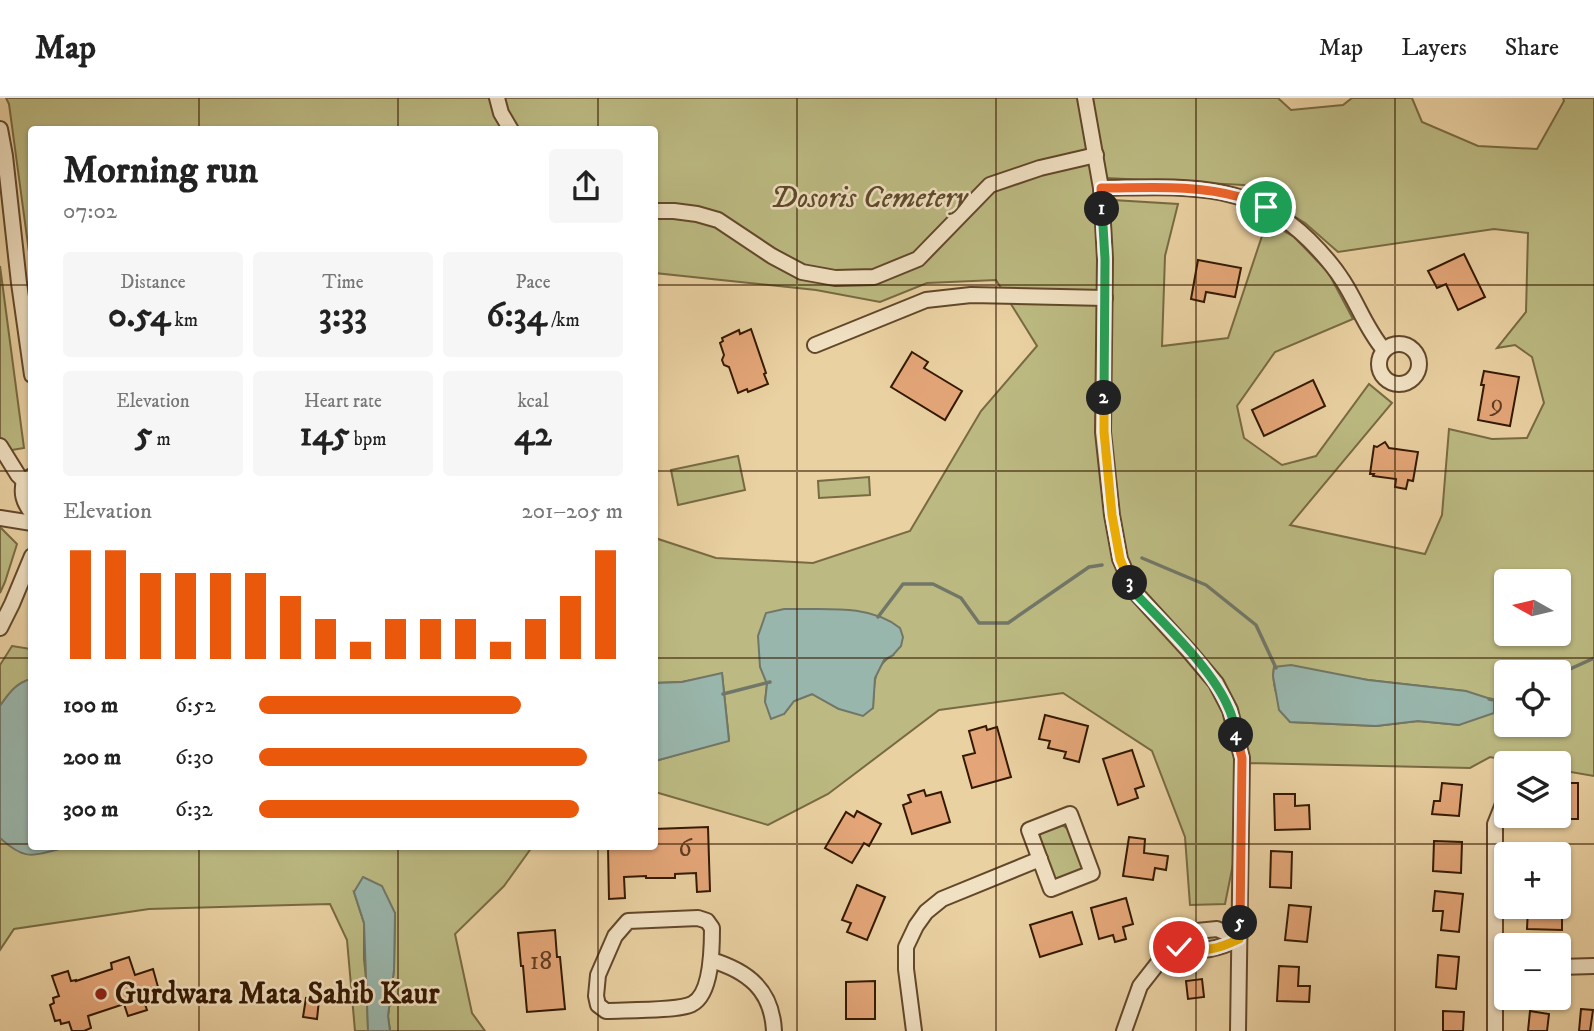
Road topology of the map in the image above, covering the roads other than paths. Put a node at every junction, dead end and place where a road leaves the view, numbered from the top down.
1 (497, 98) edge
2 (1085, 98) edge
3 (509, 126) edge
4 (0, 129) edge
5 (1096, 155) junction
6 (1101, 188) junction
7 (658, 211) edge
8 (1105, 298) junction
9 (28, 344) edge
10 (815, 345) dead end
11 (1384, 350) dead end
12 (0, 446) edge
13 (28, 478) edge
14 (28, 508) edge
15 (0, 518) edge
16 (28, 522) edge
17 (28, 566) edge
18 (0, 628) edge
19 (1495, 828) edge
20 (1040, 859) junction
21 (1500, 933) edge
22 (1239, 939) junction
23 (711, 960) junction
24 (1594, 966) edge
25 (1571, 967) edge
26 (1497, 1010) edge
27 (774, 1031) edge
28 (914, 1031) edge
29 (1124, 1031) edge
30 (1238, 1031) edge
31 (1495, 1031) edge

1 - 3 street
2 - 5 street
4 - 9 street
5 - 6 street
5 - 7 street
6 - 8 street
6 - 11 street
8 - 10 street
8 - 22 street
12 - 13 street
13 - 14 street
15 - 16 street
17 - 18 street
19 - 21 street
20 - 20 street
20 - 28 street
22 - 29 street
22 - 30 street
23 - 23 street
23 - 27 street
24 - 25 street
26 - 31 street

